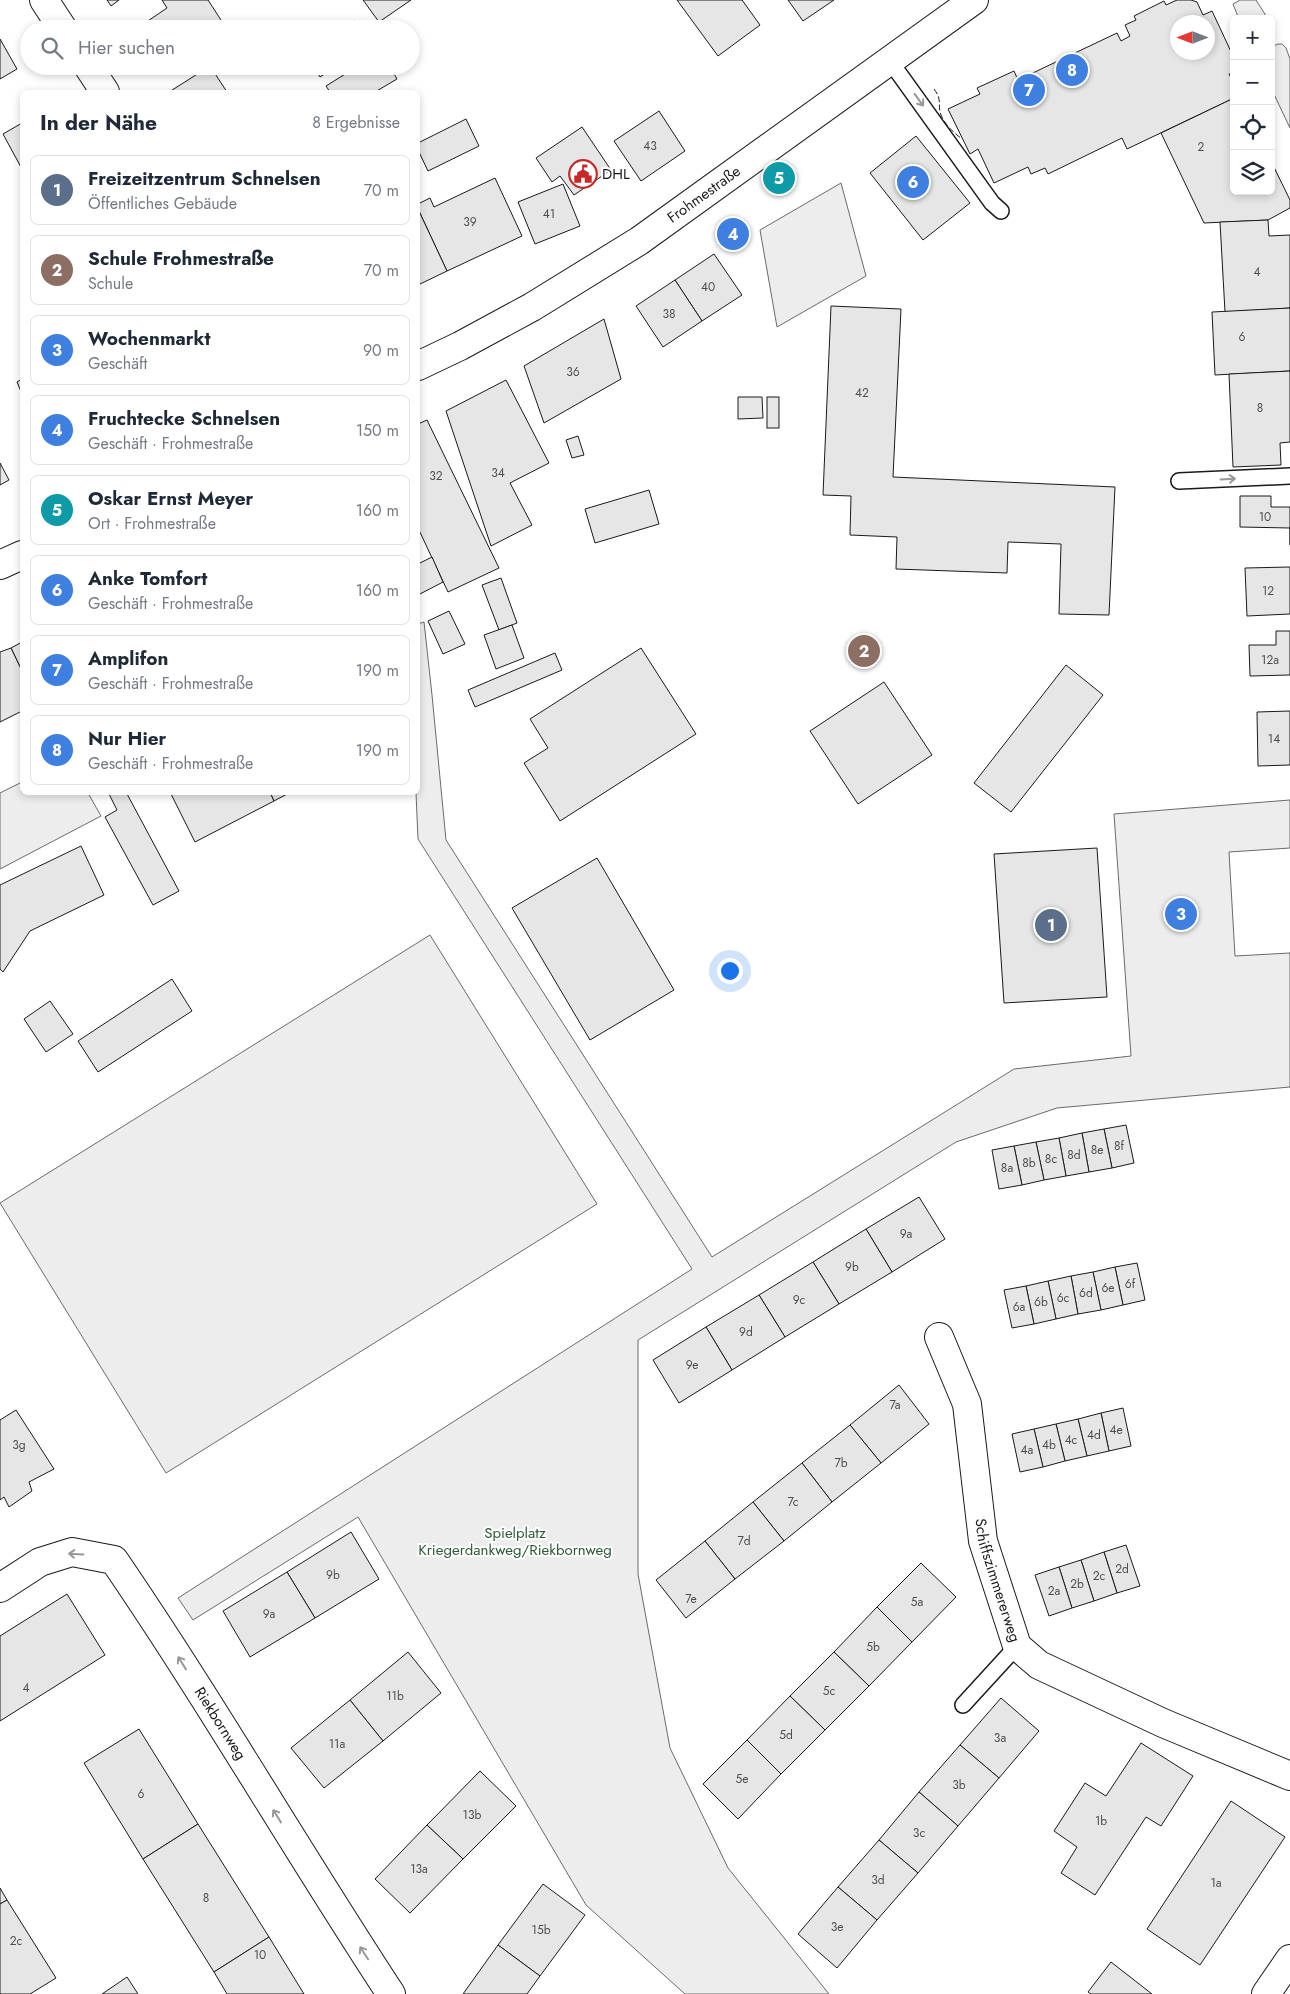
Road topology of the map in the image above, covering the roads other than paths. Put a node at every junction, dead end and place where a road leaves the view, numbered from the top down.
1 (44, 0) edge
2 (974, 0) edge
3 (57, 20) edge
4 (890, 60) junction
5 (94, 75) edge
6 (104, 90) edge
7 (1001, 211) dead end
8 (420, 365) edge
9 (1290, 476) edge
10 (1180, 481) dead end
11 (20, 556) edge
12 (0, 566) edge
13 (939, 1337) dead end
14 (0, 1588) edge
15 (1017, 1646) junction
16 (963, 1706) dead end
17 (1290, 1776) edge
18 (1290, 1959) edge
19 (390, 1994) edge
20 (1266, 1994) edge

1 - 3 street
2 - 4 street, Frohmestraße
4 -> 7 lane
4 - 8 street, Frohmestraße
5 - 6 street
10 -> 9 lane
11 - 12 street
13 - 15 street, Schiffszimmererweg
19 -> 14 street, Riekbornweg
15 - 16 lane
15 - 17 street, Schiffszimmererweg
18 - 20 street

